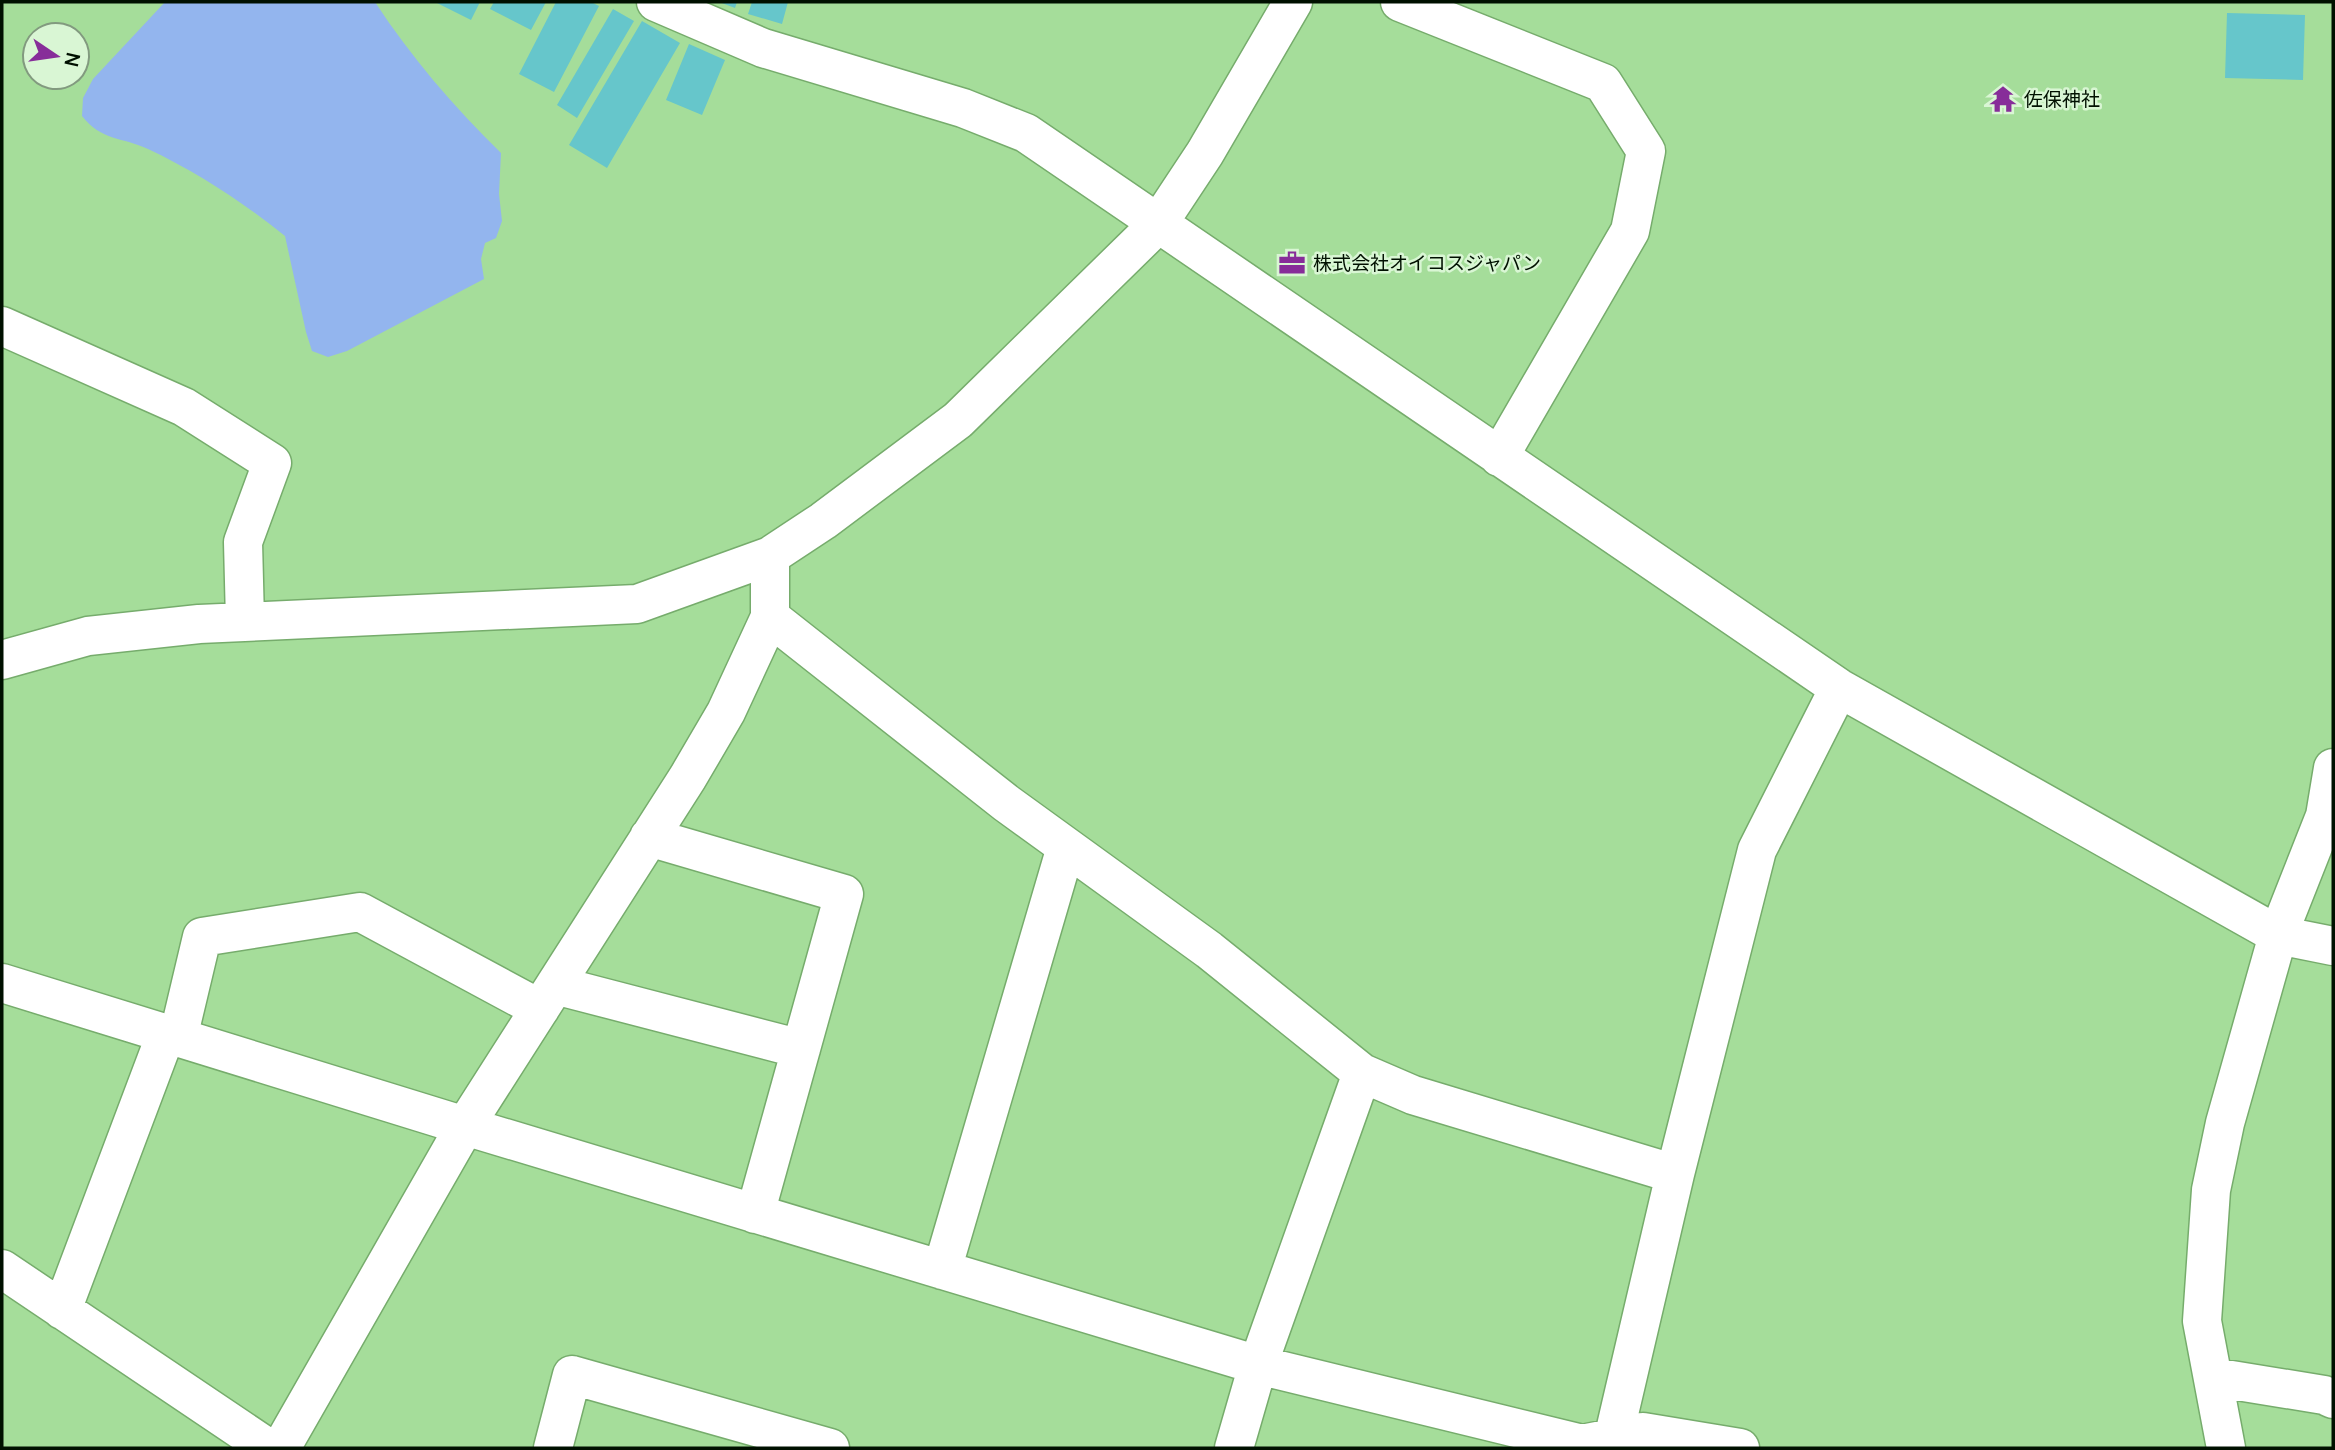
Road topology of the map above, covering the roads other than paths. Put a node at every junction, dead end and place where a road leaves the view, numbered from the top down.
1 (1293, 2) edge
2 (1399, 2) edge
3 (668, 4) edge
4 (1158, 224) junction
5 (2, 326) edge
6 (1499, 457) junction
7 (770, 556) junction
8 (771, 617) junction
9 (245, 621) junction
10 (2, 660) edge
11 (1839, 688) junction
12 (2333, 768) edge
13 (649, 837) junction
14 (1066, 847) junction
15 (2278, 935) junction
16 (2329, 939) edge
17 (2, 983) edge
18 (548, 997) junction
19 (172, 1036) junction
20 (801, 1049) junction
21 (1362, 1073) junction
22 (465, 1126) junction
23 (1675, 1174) junction
24 (755, 1214) junction
25 (2, 1269) edge
26 (942, 1270) junction
27 (62, 1310) junction
28 (1258, 1365) junction
29 (2213, 1377) junction
30 (2333, 1399) edge
31 (1612, 1444) edge
32 (268, 1448) edge
33 (281, 1448) edge
34 (553, 1448) edge
35 (830, 1448) edge
36 (1234, 1448) edge
37 (1740, 1448) edge
38 (2226, 1448) edge

1 - 4 street
2 - 6 street
3 - 4 street
4 - 6 street
4 - 7 street
5 - 9 street
6 - 11 street
7 - 8 street
7 - 9 street
8 - 13 street
8 - 14 street
9 - 10 street
11 - 15 street
11 - 23 street
12 - 15 street
13 - 18 street
13 - 20 street
14 - 21 street
14 - 26 street
15 - 16 street
15 - 29 street
17 - 19 street
18 - 19 street
18 - 20 street
18 - 22 street
19 - 22 street
19 - 27 street
20 - 24 street
21 - 23 street
21 - 28 street
22 - 24 street
22 - 33 street
23 - 31 street
24 - 26 street
25 - 27 street
26 - 28 street
27 - 32 street
28 - 31 street
28 - 36 street
29 - 30 street
29 - 38 street
31 - 37 street
34 - 35 street

